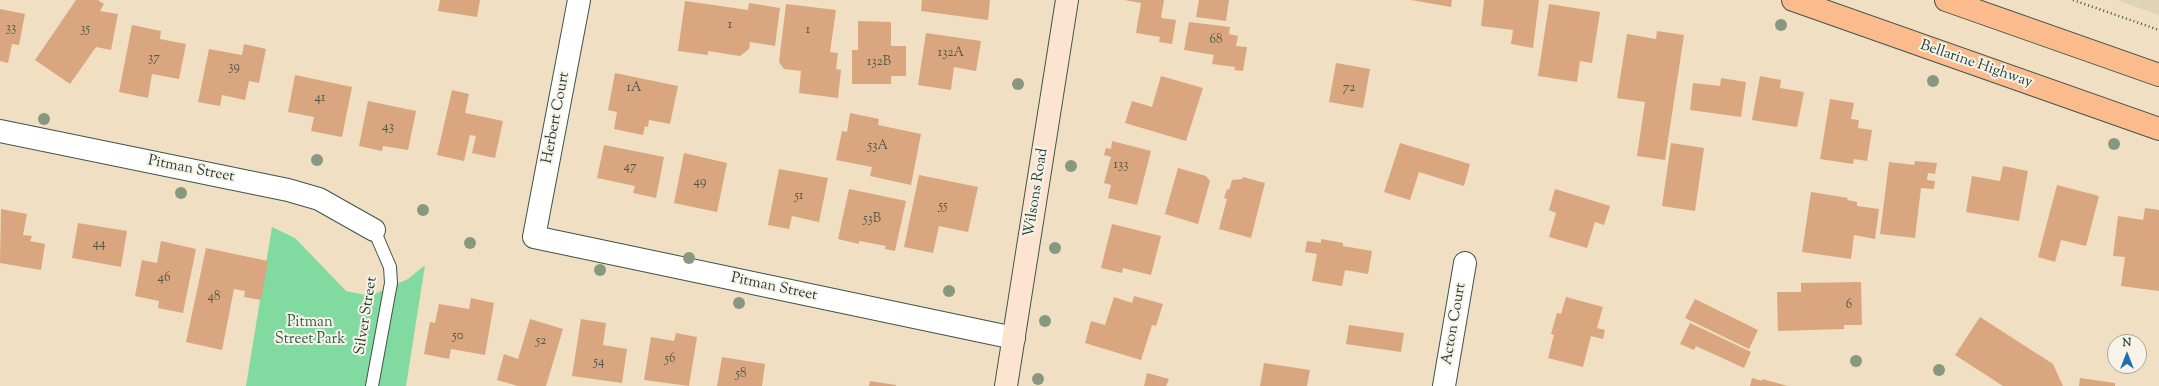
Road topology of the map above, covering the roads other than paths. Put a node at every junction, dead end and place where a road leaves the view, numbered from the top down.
1 (579, 0) edge
2 (1067, 0) edge
3 (1793, 0) edge
4 (1946, 0) edge
5 (2159, 75) edge
6 (2159, 129) edge
7 (0, 131) edge
8 (374, 230) joint
9 (534, 237) joint
10 (1466, 263) dead end
11 (1014, 338) junction
12 (372, 386) edge
13 (1006, 386) edge
14 (1444, 386) edge

1 - 9 street, Herbert Court
2 - 11 street, Wilsons Road
3 - 6 highway, Bellarine Highway
4 - 5 highway
7 - 8 street, Pitman Street
8 - 12 lane, Silver Street
9 - 11 street, Pitman Street
10 - 14 street, Acton Court
11 - 13 street, Wilsons Road

